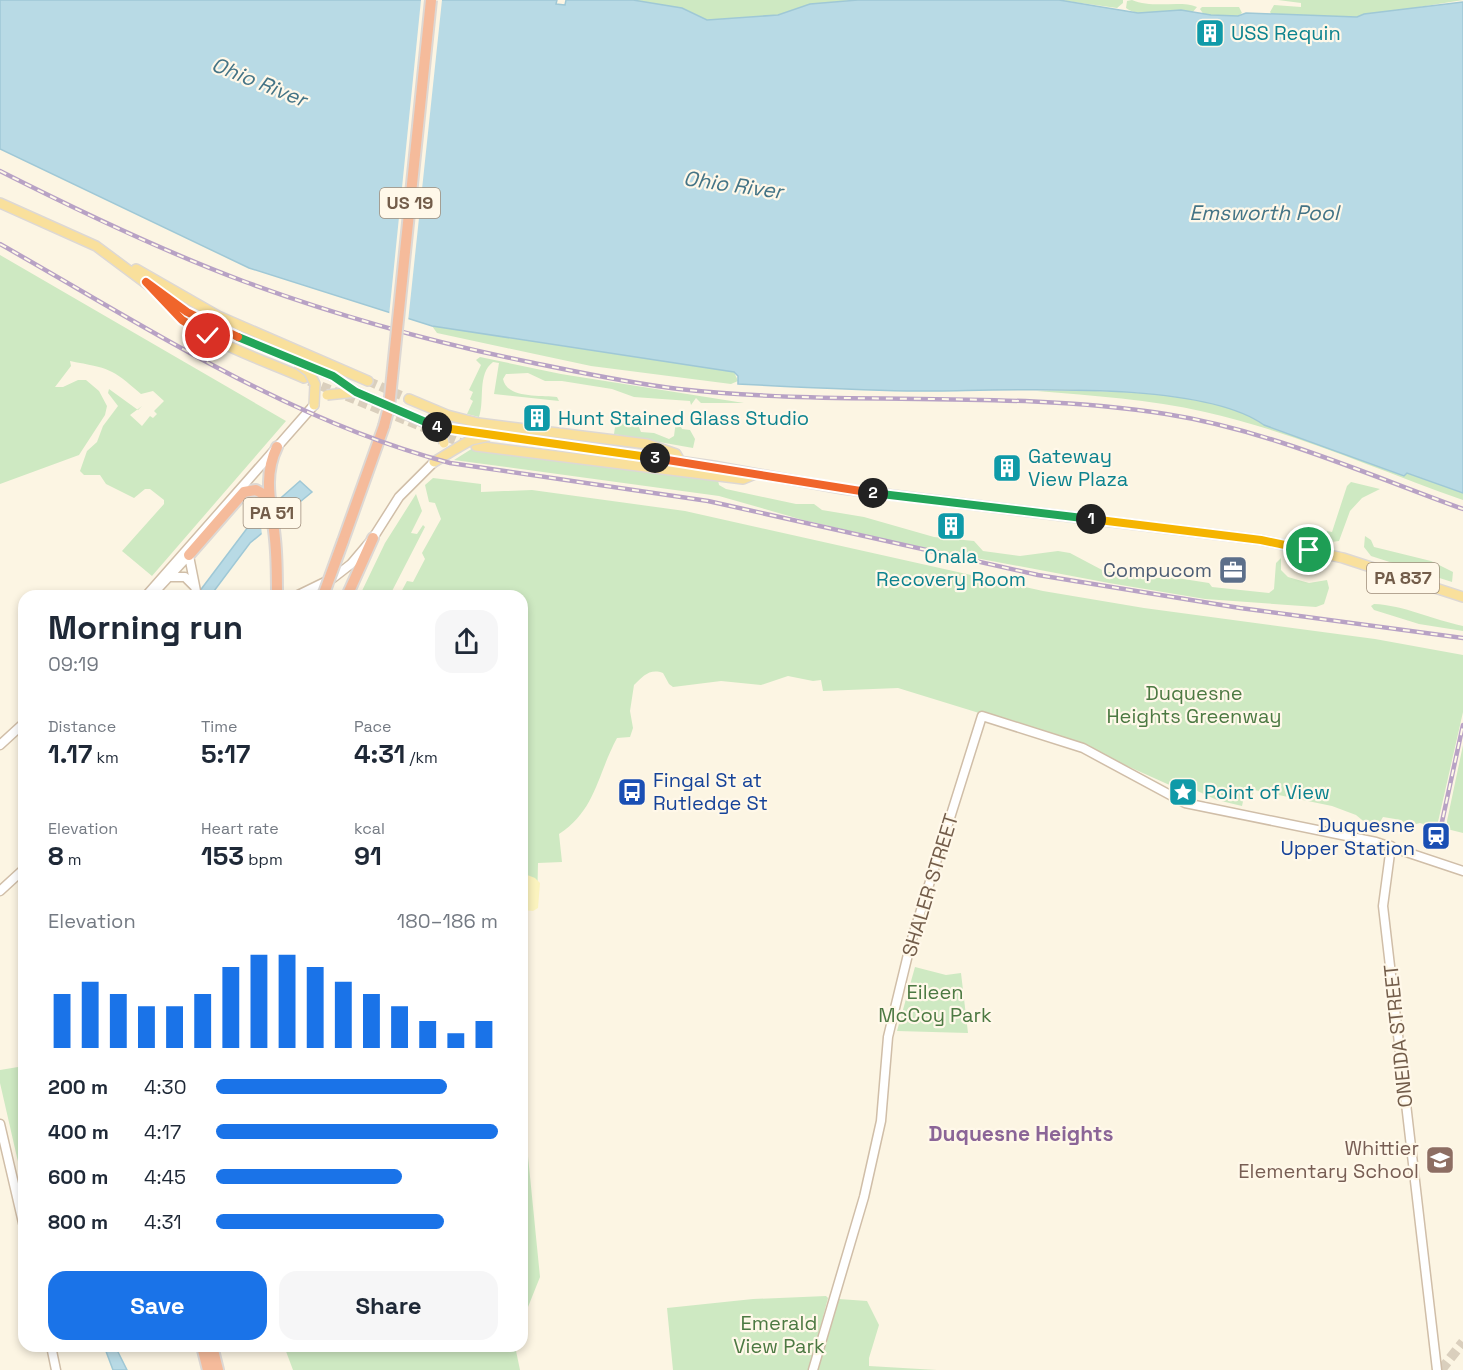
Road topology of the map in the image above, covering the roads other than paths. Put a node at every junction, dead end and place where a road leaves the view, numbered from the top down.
1 (431, 0) edge
2 (0, 203) edge
3 (118, 260) junction
4 (146, 282) junction
5 (297, 363) junction
6 (304, 378) tunnel mouth
7 (368, 381) tunnel mouth
8 (356, 392) junction
9 (409, 399) tunnel mouth
10 (314, 405) junction
11 (389, 407) junction
12 (440, 428) junction
13 (489, 436) junction
14 (476, 446) tunnel mouth
15 (277, 447) junction
16 (680, 461) junction
17 (434, 462) junction
18 (756, 474) junction
19 (270, 498) junction
20 (373, 538) junction
21 (188, 551) junction
22 (170, 577) junction
23 (152, 590) edge
24 (157, 590) edge
25 (195, 590) edge
26 (197, 590) edge
27 (277, 590) edge
28 (307, 590) edge
29 (325, 590) edge
30 (350, 590) edge
31 (1463, 597) edge
32 (18, 728) edge
33 (0, 745) edge
34 (1391, 846) junction
35 (1463, 870) edge
36 (18, 874) edge
37 (0, 891) edge
38 (0, 1124) edge
39 (18, 1201) edge
40 (52, 1352) edge
41 (204, 1352) edge
42 (214, 1352) edge
43 (56, 1370) edge
44 (208, 1370) edge
45 (218, 1370) edge
46 (813, 1370) edge
47 (1437, 1370) edge

1 - 11 highway, US 19, bridge
2 - 3 main road
3 - 4 main road
3 - 7 main road
4 - 5 main road
4 - 6 main road
5 - 8 main road, bridge
5 - 10 main road, bridge
8 - 10 main road, bridge
8 - 11 main road
9 - 16 main road
10 - 15 street
11 - 12 main road
11 - 29 highway, US 19, bridge
12 - 13 main road, PA 837, bridge
12 - 17 main road, bridge
13 - 16 main road, PA 837
13 - 17 main road, PA 837, bridge
14 - 18 main road
15 - 19 highway, PA 51
15 - 21 street
16 - 18 main road, PA 837
17 - 20 street
18 - 31 main road, PA 837
19 - 21 highway
19 - 27 highway, PA 51
20 - 28 street
20 - 30 highway
21 - 22 street
21 - 23 street
21 - 26 street
22 - 24 street
22 - 25 street
32 - 33 street
34 - 35 street
34 - 46 street, SHALER STREET
34 - 47 street, ONEIDA STREET
36 - 37 street
38 - 39 street
40 - 43 street
41 - 44 highway
42 - 45 highway

